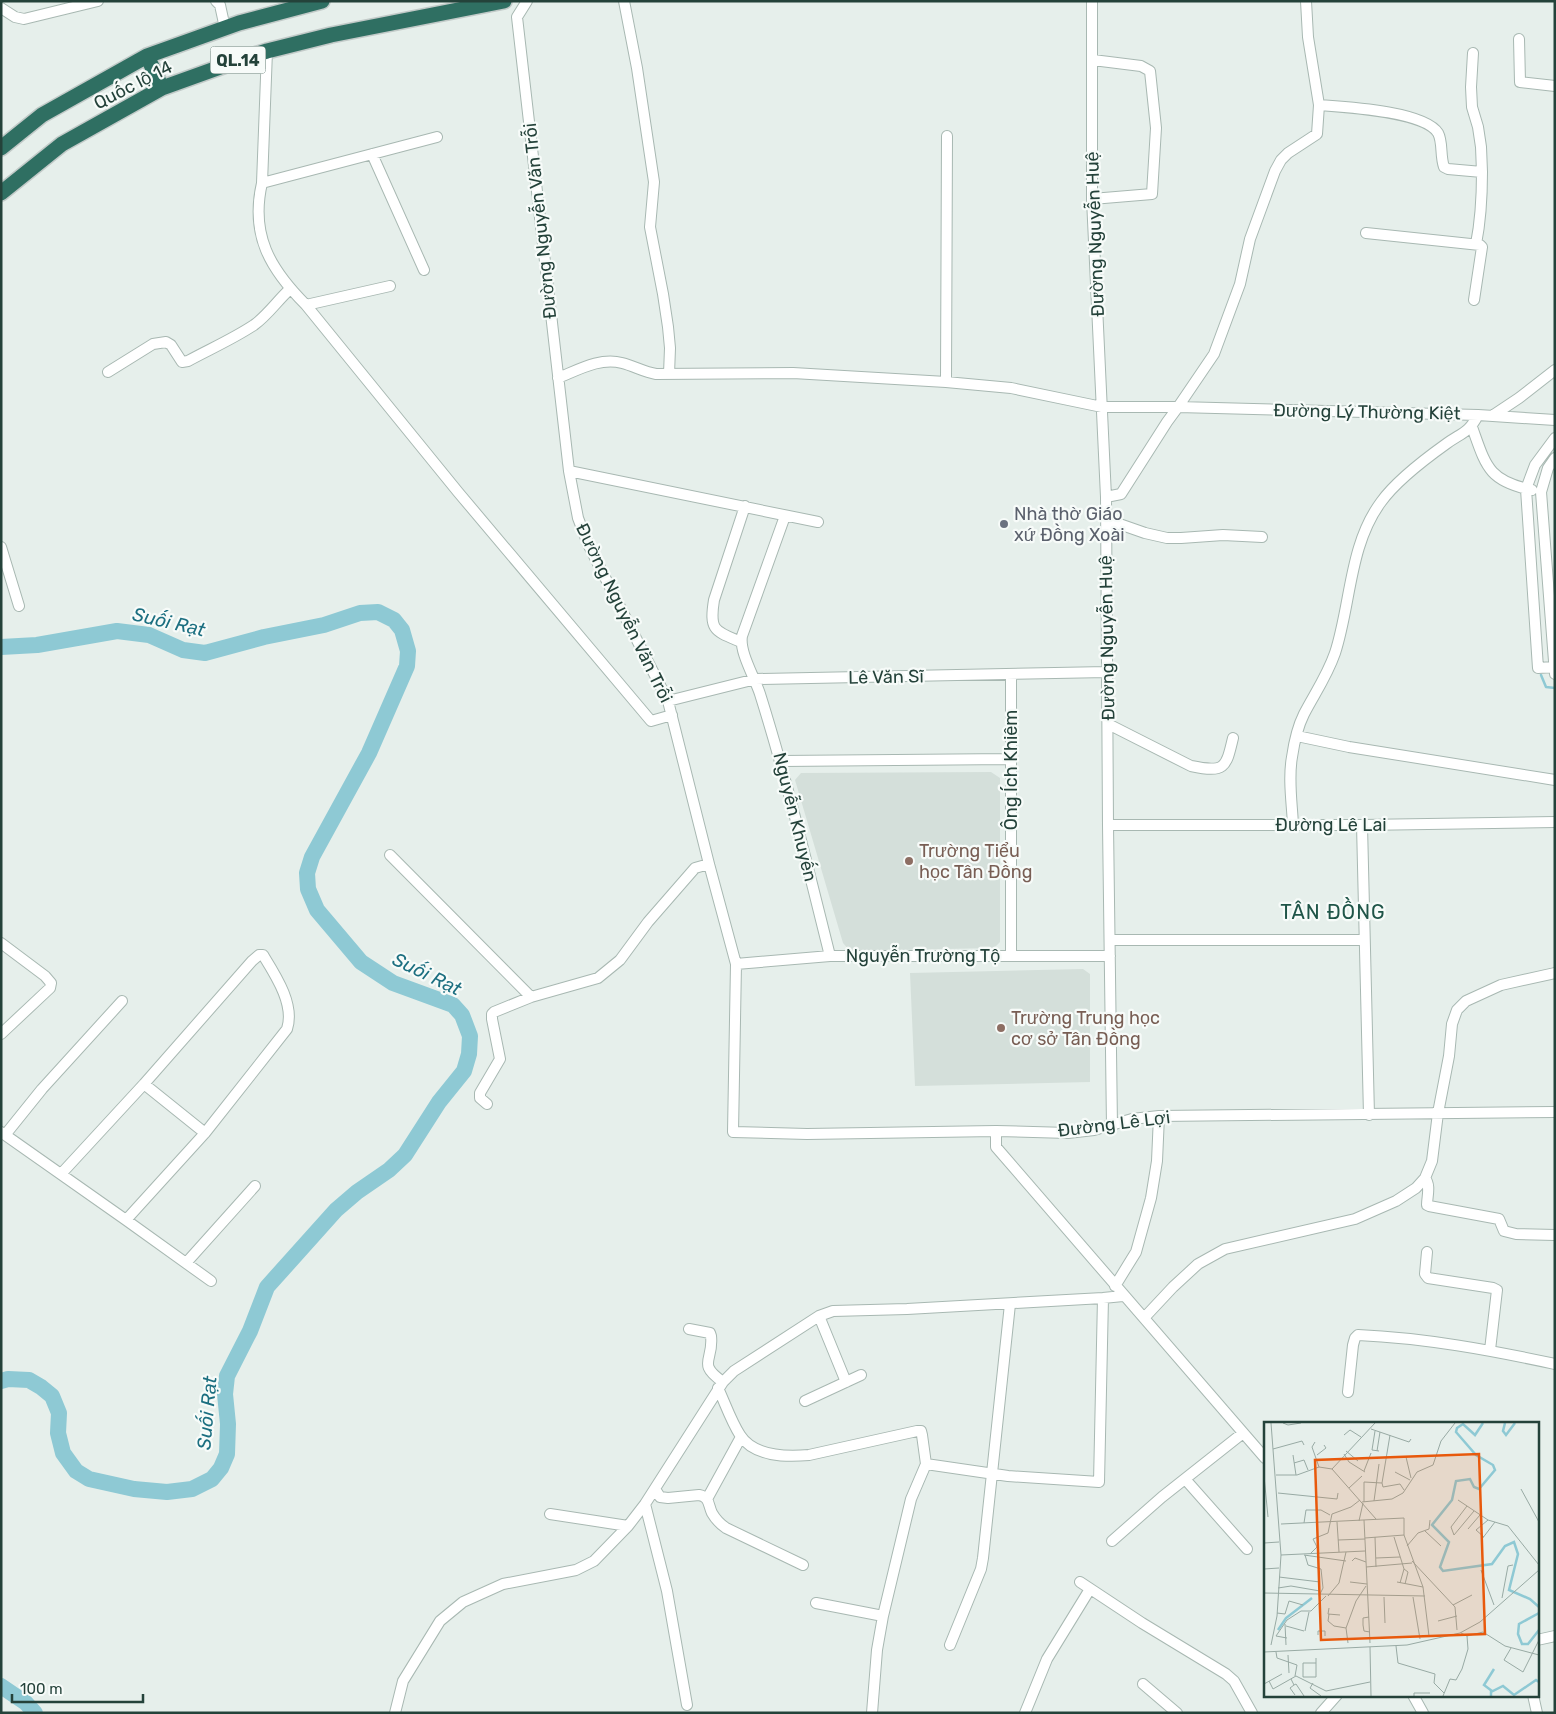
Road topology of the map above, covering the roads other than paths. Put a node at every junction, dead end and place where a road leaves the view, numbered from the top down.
1 (98, 1) edge
2 (216, 1) edge
3 (322, 1) edge
4 (504, 1) edge
5 (527, 1) edge
6 (624, 1) edge
7 (1092, 1) edge
8 (1306, 1) edge
9 (1, 8) edge
10 (225, 28) junction
11 (1519, 39) dead end
12 (267, 51) junction
13 (1473, 53) dead end
14 (146, 56) junction
15 (1093, 60) junction
16 (1555, 86) edge
17 (162, 88) junction
18 (1319, 105) junction
19 (947, 136) dead end
20 (437, 137) dead end
21 (1, 148) edge
22 (372, 154) junction
23 (1482, 172) junction
24 (262, 183) junction
25 (1, 193) edge
26 (1092, 199) junction
27 (1366, 233) dead end
28 (1476, 244) junction
29 (424, 270) dead end
30 (390, 286) dead end
31 (290, 289) junction
32 (1474, 300) dead end
33 (306, 305) junction
34 (1555, 370) edge
35 (108, 372) dead end
36 (669, 374) junction
37 (558, 378) junction
38 (946, 382) junction
39 (1102, 407) junction
40 (1178, 407) junction
41 (1478, 415) junction
42 (1492, 416) junction
43 (1555, 420) edge
44 (1472, 427) junction
45 (1555, 438) edge
46 (1555, 458) edge
47 (1551, 469) edge
48 (569, 471) junction
49 (1526, 489) junction
50 (1541, 492) junction
51 (1106, 497) junction
52 (745, 506) junction
53 (785, 516) junction
54 (1105, 520) junction
55 (818, 522) dead end
56 (1262, 537) dead end
57 (1, 547) edge
58 (1550, 554) edge
59 (19, 606) dead end
60 (741, 642) junction
61 (1554, 667) edge
62 (1107, 672) junction
63 (1555, 674) edge
64 (1011, 675) junction
65 (756, 680) junction
66 (668, 701) junction
67 (672, 715) junction
68 (1108, 724) junction
69 (1297, 736) junction
70 (1233, 738) dead end
71 (1010, 760) junction
72 (781, 761) junction
73 (1555, 780) edge
74 (1555, 822) edge
75 (1108, 825) junction
76 (1293, 825) junction
77 (1362, 825) junction
78 (390, 855) dead end
79 (709, 864) junction
80 (1110, 940) junction
81 (1364, 940) junction
82 (1, 943) edge
83 (1011, 955) junction
84 (830, 956) junction
85 (1110, 956) junction
86 (736, 964) junction
87 (1555, 973) edge
88 (530, 997) junction
89 (122, 1001) dead end
90 (1, 1034) edge
91 (144, 1084) junction
92 (488, 1104) dead end
93 (1555, 1112) edge
94 (1438, 1113) junction
95 (1370, 1115) junction
96 (1159, 1116) junction
97 (1112, 1126) junction
98 (996, 1131) junction
99 (733, 1132) joint
100 (205, 1133) junction
101 (3, 1134) edge
102 (61, 1174) junction
103 (1425, 1178) junction
104 (255, 1186) dead end
105 (126, 1220) junction
106 (1555, 1235) edge
107 (1427, 1252) dead end
108 (186, 1263) junction
109 (211, 1281) dead end
110 (1115, 1286) junction
111 (1123, 1296) junction
112 (1104, 1298) junction
113 (1010, 1304) junction
114 (819, 1316) junction
115 (1144, 1318) junction
116 (689, 1329) dead end
117 (1490, 1350) junction
118 (1555, 1364) edge
119 (860, 1375) dead end
120 (846, 1382) junction
121 (721, 1385) junction
122 (1348, 1392) dead end
123 (805, 1401) dead end
124 (1243, 1433) junction
125 (741, 1437) junction
126 (1264, 1457) edge
127 (926, 1464) junction
128 (992, 1473) junction
129 (1185, 1478) junction
130 (655, 1489) junction
131 (707, 1499) junction
132 (645, 1504) junction
133 (550, 1514) dead end
134 (628, 1526) junction
135 (1112, 1542) dead end
136 (1247, 1549) dead end
137 (802, 1565) dead end
138 (1080, 1582) dead end
139 (1090, 1589) junction
140 (816, 1603) dead end
141 (883, 1616) junction
142 (1555, 1636) edge
143 (1538, 1640) edge
144 (950, 1645) dead end
145 (1143, 1684) dead end
146 (1336, 1696) edge
147 (1414, 1696) edge
148 (1533, 1696) edge
149 (687, 1705) dead end
150 (395, 1713) edge
151 (872, 1713) edge
152 (1025, 1713) edge
153 (1177, 1713) edge
154 (1252, 1713) edge
155 (1321, 1713) edge
156 (1423, 1713) edge
157 (1537, 1713) edge

1 - 9 street
2 - 10 street
3 - 10 highway, Quốc lộ 14 / QL.14
4 - 12 highway, Quốc lộ 14 / QL.14
5 - 37 street, Đường Nguyễn Văn Trỗi
6 - 36 street
7 - 15 street, Đường Nguyễn Huệ
8 - 18 street
10 - 14 highway, Quốc lộ 14 / QL.14
11 - 16 street
12 - 17 highway, Quốc lộ 14 / QL.14
12 - 24 street
13 - 23 street
14 - 17 highway
14 - 21 highway, Quốc lộ 14 / QL.14
15 - 26 street, Đường Nguyễn Huệ
15 - 26 street
17 - 25 highway, Quốc lộ 14 / QL.14
18 - 23 street
18 - 40 street
19 - 38 street
20 - 22 street
22 - 24 street
22 - 29 street
23 - 28 street
24 - 31 street
26 - 39 street, Đường Nguyễn Huệ
27 - 28 street
28 - 32 street
30 - 33 street
31 - 33 street
31 - 35 street
33 - 67 street
34 - 42 street
36 - 37 street, Đường Lý Thường Kiệt
36 - 38 street, Đường Lý Thường Kiệt
37 - 48 street, Đường Nguyễn Văn Trỗi
38 - 39 street, Đường Lý Thường Kiệt
39 - 40 street, Đường Lý Thường Kiệt
39 - 51 street, Đường Nguyễn Huệ
40 - 41 street, Đường Lý Thường Kiệt
40 - 51 street
41 - 42 street, Đường Lý Thường Kiệt
41 - 44 street
42 - 43 street, Đường Lý Thường Kiệt
44 - 49 street
44 - 69 street
45 - 49 street
46 - 47 street
47 - 50 street
48 - 52 street
48 - 66 street, Đường Nguyễn Văn Trỗi
49 - 50 street
49 - 61 street
50 - 58 street
51 - 54 street, Đường Nguyễn Huệ
52 - 53 street
52 - 60 street
53 - 55 street
53 - 60 street
54 - 56 street
54 - 62 street, Đường Nguyễn Huệ
57 - 59 street
58 - 61 street
60 - 65 street, Nguyễn Khuyến
61 - 63 street
62 - 64 street, Lê Văn Sĩ
62 - 68 street, Đường Nguyễn Huệ
64 - 65 street, Lê Văn Sĩ
64 - 71 street, Ông Ích Khiêm
65 - 66 street, Lê Văn Sĩ
65 - 72 street, Nguyễn Khuyến
66 - 67 street, Đường Nguyễn Văn Trỗi
67 - 79 street, Đường Nguyễn Văn Trỗi
68 - 70 street
68 - 75 street, Đường Nguyễn Huệ
69 - 73 street
69 - 76 street
71 - 72 street
71 - 83 street, Ông Ích Khiêm
72 - 84 street, Nguyễn Khuyến
74 - 77 street, Đường Lê Lai
75 - 76 street, Đường Lê Lai
75 - 80 street, Đường Nguyễn Huệ
76 - 77 street, Đường Lê Lai
77 - 81 street
78 - 88 street
79 - 86 street, Đường Nguyễn Văn Trỗi
79 - 88 street
80 - 81 street
80 - 85 street, Đường Nguyễn Huệ
81 - 95 street
82 - 90 street
83 - 84 street, Nguyễn Trường Tộ
83 - 85 street, Nguyễn Trường Tộ
84 - 86 street, Nguyễn Trường Tộ
85 - 97 street, Đường Nguyễn Huệ
86 - 99 street, Đường Nguyễn Văn Trỗi
87 - 94 street
88 - 92 street
89 - 101 street
91 - 100 street
91 - 100 street
91 - 102 street
93 - 94 street, Đường Lê Lợi
94 - 95 street, Đường Lê Lợi
94 - 103 street
95 - 96 street, Đường Lê Lợi
96 - 97 street, Đường Lê Lợi
96 - 110 street
97 - 98 street, Đường Lê Lợi
98 - 99 street, Đường Lê Lợi
98 - 110 street
100 - 105 street
101 - 102 street
102 - 105 street
103 - 106 street
103 - 115 street
104 - 108 street
105 - 108 street
107 - 117 street
108 - 109 street
110 - 111 street
111 - 112 street
111 - 115 street
112 - 113 street
112 - 128 street
113 - 114 street
113 - 128 street
114 - 120 street
114 - 121 street
115 - 124 street
116 - 121 street
117 - 118 street
117 - 122 street
119 - 120 street
120 - 123 street
121 - 125 street
121 - 130 street
124 - 126 street
124 - 129 street
125 - 127 street
125 - 131 street
127 - 128 street
127 - 141 street
128 - 144 street
129 - 135 street
129 - 136 street
130 - 131 street
130 - 132 street
131 - 137 street
132 - 134 street
132 - 149 street
133 - 134 street
134 - 150 street
138 - 139 street
139 - 152 street
139 - 154 street
140 - 141 street
141 - 151 street
142 - 143 street
145 - 153 street
146 - 155 street
147 - 156 street
148 - 157 street

